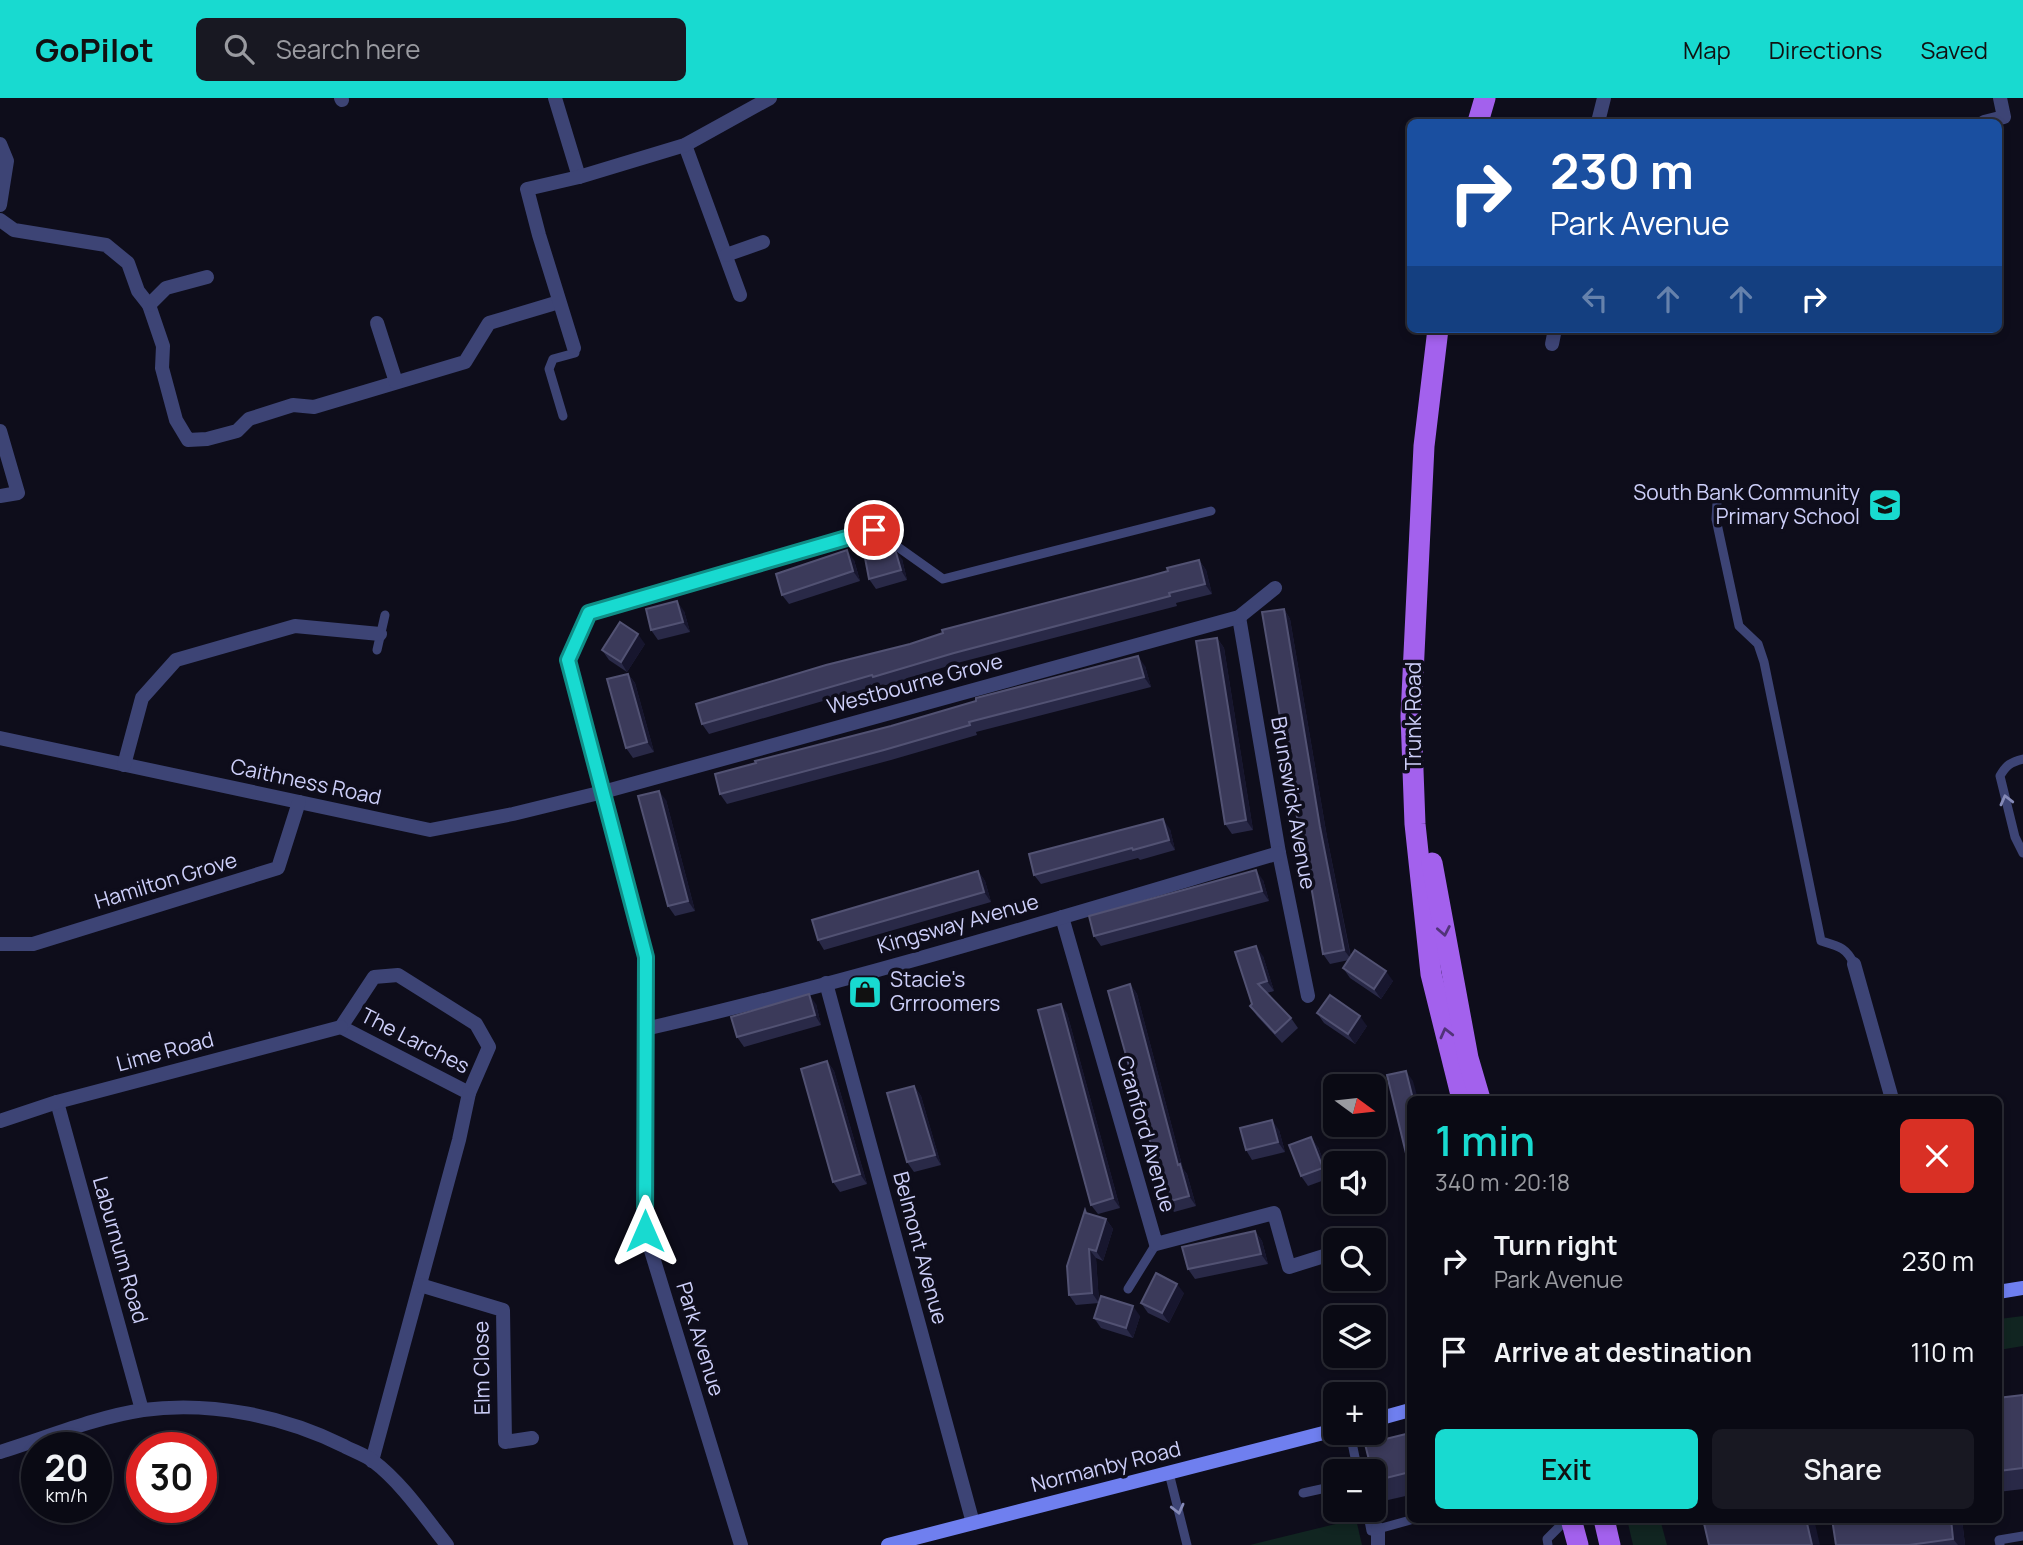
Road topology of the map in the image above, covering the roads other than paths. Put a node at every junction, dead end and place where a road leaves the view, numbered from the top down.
1 (555, 98) edge
2 (770, 98) edge
3 (1485, 98) edge
4 (1604, 98) edge
5 (2000, 98) edge
6 (1479, 119) edge
7 (1599, 119) edge
8 (1996, 119) edge
9 (0, 144) edge
10 (685, 145) junction
11 (579, 177) junction
12 (0, 205) edge
13 (0, 220) edge
14 (763, 242) dead end
15 (726, 255) junction
16 (207, 277) dead end
17 (740, 295) dead end
18 (559, 302) junction
19 (149, 305) junction
20 (377, 323) dead end
21 (1437, 333) edge
22 (1554, 333) edge
23 (1552, 344) dead end
24 (575, 350) joint
25 (396, 382) junction
26 (563, 416) dead end
27 (0, 431) edge
28 (0, 496) edge
29 (1717, 503) dead end
30 (1211, 511) dead end
31 (874, 530) joint
32 (1275, 588) dead end
33 (385, 615) dead end
34 (1240, 617) junction
35 (380, 634) junction
36 (377, 650) dead end
37 (0, 738) edge
38 (2023, 760) edge
39 (124, 765) junction
40 (1413, 768) junction
41 (603, 792) junction
42 (299, 802) junction
43 (1279, 852) junction
44 (2023, 853) edge
45 (1062, 917) junction
46 (0, 944) edge
47 (1854, 964) joint
48 (826, 983) junction
49 (1308, 996) dead end
50 (341, 1027) junction
51 (645, 1029) junction
52 (469, 1093) junction
53 (1461, 1096) edge
54 (1479, 1096) edge
55 (1891, 1096) edge
56 (57, 1102) junction
57 (0, 1121) edge
58 (1156, 1244) junction
59 (1323, 1256) edge
60 (420, 1285) junction
61 (2023, 1288) edge
62 (1128, 1289) dead end
63 (2002, 1291) edge
64 (142, 1410) junction
65 (1407, 1411) edge
66 (1386, 1417) edge
67 (1323, 1433) edge
68 (532, 1438) dead end
69 (0, 1452) edge
70 (372, 1461) junction
71 (1169, 1473) junction
72 (1323, 1489) edge
73 (1303, 1493) dead end
74 (1407, 1521) edge
75 (1369, 1522) edge
76 (973, 1523) junction
77 (1565, 1523) edge
78 (1570, 1523) edge
79 (1605, 1523) edge
80 (1378, 1529) junction
81 (2023, 1536) edge
82 (447, 1545) edge
83 (741, 1545) edge
84 (888, 1545) edge
85 (1187, 1545) edge
86 (1378, 1545) edge
87 (1548, 1545) edge
88 (1578, 1545) edge
89 (1608, 1545) edge
90 (2000, 1545) edge

1 - 11 street
2 - 10 street
3 - 6 main road
4 - 7 street
5 - 8 street
9 - 12 street
10 - 11 street
10 - 15 street
11 - 18 street
13 - 19 street
14 - 15 street
15 - 17 street
16 - 19 street
18 - 24 street
18 - 25 street
19 - 25 street
20 - 25 street
21 - 40 main road, Trunk Road
22 - 23 street
24 - 26 lane
27 - 28 street
29 - 47 lane
30 - 31 lane
31 - 41 street, Park Avenue
32 - 34 street
33 - 35 lane
34 - 41 street, Westbourne Grove
34 - 43 street, Brunswick Avenue
35 - 36 lane
35 - 39 street
37 - 39 street, Caithness Road
44 -> 38 lane
39 - 42 street, Caithness Road
53 -> 40 main road, Trunk Road
40 -> 54 main road
41 - 42 street, Caithness Road
41 - 51 street, Park Avenue
42 - 46 street, Hamilton Grove
43 - 45 street, Kingsway Avenue
43 - 49 street, Brunswick Avenue
45 - 48 street, Kingsway Avenue
45 - 58 street, Cranford Avenue
47 - 55 street
48 - 51 street, Kingsway Avenue
48 - 76 street, Belmont Avenue
50 - 52 street, The Larches
50 - 52 street, The Larches
50 - 56 street, Lime Road
51 - 83 street, Park Avenue
52 - 60 street, The Larches
56 - 57 street, Lime Road
56 - 64 street, Laburnum Road
58 - 59 street, Cranford Avenue
58 - 62 lane
60 - 68 street, Elm Close
60 - 70 street, The Larches
61 - 63 street
64 - 69 street
64 - 70 street
65 - 66 street
67 - 71 street, Normanby Road
70 - 82 street
71 - 76 street, Normanby Road
71 -> 85 lane
72 - 73 lane
74 - 80 lane
75 - 80 lane
76 - 84 street, Normanby Road
77 - 87 lane
78 - 88 main road
79 - 89 main road
80 - 86 street
81 - 90 lane

